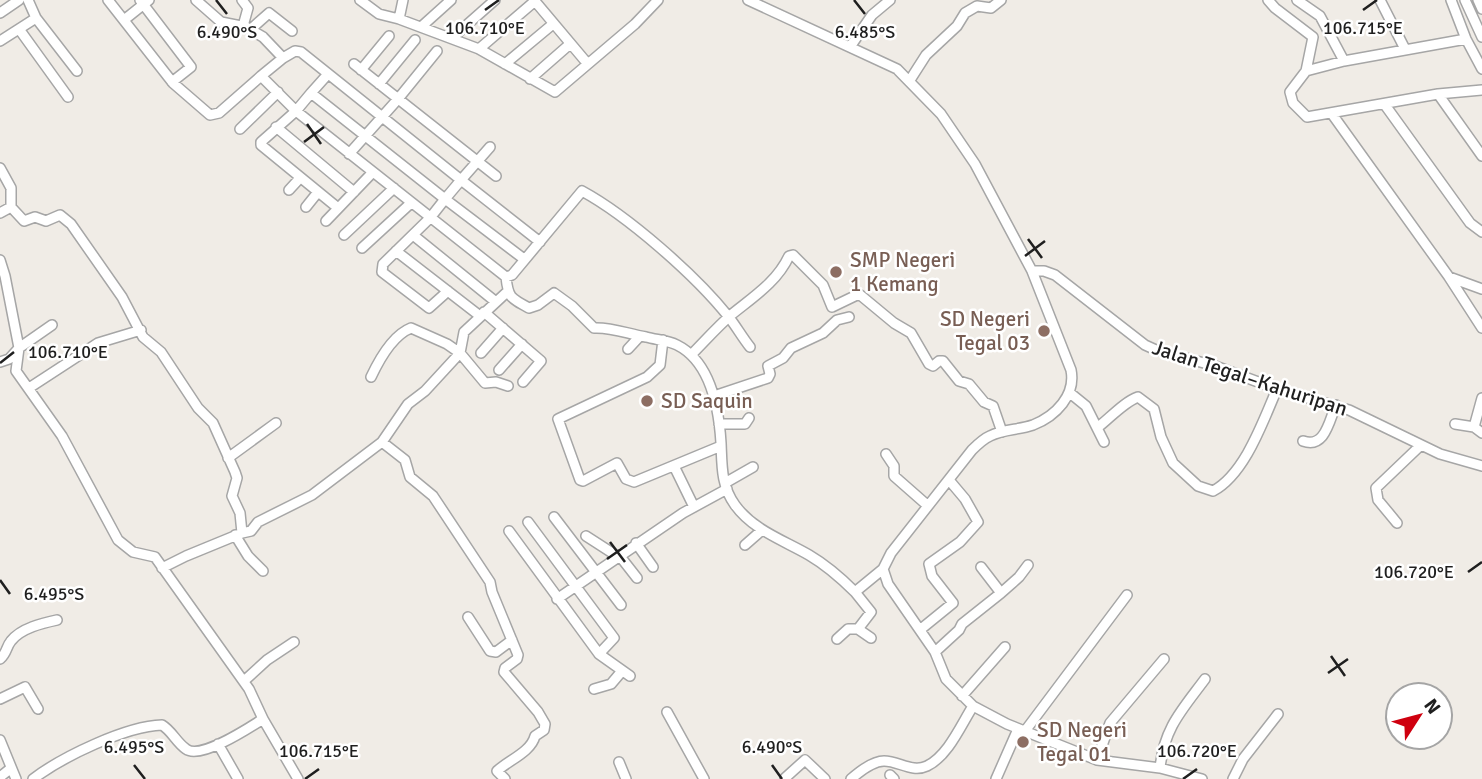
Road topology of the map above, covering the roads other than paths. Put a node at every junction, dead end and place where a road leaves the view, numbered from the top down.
1 (19, 0) edge
2 (28, 0) edge
3 (108, 0) edge
4 (196, 0) edge
5 (242, 0) edge
6 (360, 0) edge
7 (403, 0) edge
8 (451, 0) edge
9 (495, 0) edge
10 (534, 0) edge
11 (658, 0) edge
12 (890, 0) edge
13 (1001, 0) edge
14 (1268, 0) edge
15 (1297, 0) edge
16 (1380, 0) edge
17 (1451, 0) edge
18 (1465, 0) edge
19 (1478, 0) edge
20 (144, 1) edge
21 (754, 2) edge
22 (1482, 9) edge
23 (0, 13) edge
24 (36, 18) junction
25 (399, 19) junction
26 (124, 20) junction
27 (1324, 23) junction
28 (553, 24) junction
29 (247, 27) junction
30 (421, 27) junction
31 (19, 29) junction
32 (292, 31) dead end
33 (1311, 34) junction
34 (388, 36) dead end
35 (1482, 37) edge
36 (452, 38) junction
37 (1466, 39) junction
38 (415, 40) dead end
39 (0, 41) edge
40 (570, 44) junction
41 (850, 47) junction
42 (480, 49) junction
43 (1405, 49) junction
44 (437, 51) dead end
45 (283, 58) junction
46 (1344, 61) junction
47 (587, 63) junction
48 (505, 64) junction
49 (1482, 69) edge
50 (77, 71) dead end
51 (1306, 71) junction
52 (328, 74) junction
53 (261, 76) junction
54 (530, 79) junction
55 (910, 80) junction
56 (172, 82) junction
57 (379, 85) junction
58 (1482, 90) edge
59 (278, 92) junction
60 (311, 93) junction
61 (1438, 94) junction
62 (68, 97) dead end
63 (398, 99) junction
64 (1385, 104) junction
65 (296, 111) junction
66 (1332, 114) junction
67 (382, 118) junction
68 (276, 127) junction
69 (240, 129) dead end
70 (365, 136) junction
71 (490, 147) dead end
72 (349, 154) junction
73 (1482, 156) edge
74 (477, 162) junction
75 (0, 168) edge
76 (373, 172) junction
77 (496, 176) dead end
78 (300, 178) junction
79 (461, 180) junction
80 (394, 188) junction
81 (289, 190) dead end
82 (354, 191) junction
83 (318, 192) junction
84 (445, 200) junction
85 (411, 202) junction
86 (11, 207) junction
87 (306, 207) dead end
88 (338, 208) junction
89 (0, 213) edge
90 (430, 218) junction
91 (326, 221) dead end
92 (1482, 232) edge
93 (344, 235) dead end
94 (413, 235) junction
95 (540, 242) junction
96 (362, 248) dead end
97 (396, 251) junction
98 (0, 260) edge
99 (524, 260) junction
100 (1032, 271) junction
101 (506, 277) junction
102 (1449, 277) junction
103 (1482, 289) edge
104 (448, 291) junction
105 (507, 292) junction
106 (496, 302) junction
107 (482, 314) junction
108 (729, 317) junction
109 (849, 317) dead end
110 (52, 325) dead end
111 (503, 328) junction
112 (1482, 328) edge
113 (141, 330) junction
114 (640, 336) junction
115 (663, 340) junction
116 (522, 344) junction
117 (750, 347) dead end
118 (19, 348) junction
119 (628, 349) dead end
120 (460, 353) junction
121 (481, 353) dead end
122 (691, 355) junction
123 (0, 362) edge
124 (499, 370) dead end
125 (371, 377) dead end
126 (523, 382) dead end
127 (508, 386) dead end
128 (29, 387) junction
129 (1277, 388) junction
130 (1070, 393) junction
131 (714, 396) junction
132 (1482, 398) edge
133 (1336, 405) junction
134 (748, 418) dead end
135 (276, 422) dead end
136 (719, 424) junction
137 (1455, 424) dead end
138 (1097, 428) junction
139 (1478, 430) edge
140 (1002, 432) junction
141 (1303, 441) dead end
142 (382, 442) junction
143 (1104, 442) dead end
144 (1421, 445) junction
145 (721, 446) junction
146 (886, 454) dead end
147 (228, 458) junction
148 (674, 466) junction
149 (1482, 466) edge
150 (753, 467) dead end
151 (948, 480) junction
152 (726, 486) junction
153 (927, 505) junction
154 (694, 506) junction
155 (554, 517) dead end
156 (528, 522) dead end
157 (1397, 523) dead end
158 (762, 530) junction
159 (509, 531) dead end
160 (239, 534) junction
161 (586, 536) dead end
162 (636, 543) junction
163 (745, 545) dead end
164 (618, 555) junction
165 (1028, 565) dead end
166 (653, 567) dead end
167 (981, 567) dead end
168 (162, 568) junction
169 (883, 569) junction
170 (596, 570) junction
171 (263, 571) dead end
172 (637, 578) dead end
173 (575, 585) junction
174 (855, 592) junction
175 (1000, 593) junction
176 (1127, 595) dead end
177 (557, 599) junction
178 (621, 605) dead end
179 (468, 617) dead end
180 (57, 620) dead end
181 (858, 629) junction
182 (921, 629) junction
183 (871, 638) dead end
184 (837, 639) dead end
185 (512, 640) junction
186 (294, 642) dead end
187 (1005, 647) dead end
188 (935, 652) junction
189 (599, 654) junction
190 (0, 659) edge
191 (1164, 659) dead end
192 (1205, 679) dead end
193 (244, 681) junction
194 (594, 690) dead end
195 (962, 696) junction
196 (0, 699) edge
197 (973, 706) junction
198 (38, 709) dead end
199 (667, 712) dead end
200 (1278, 714) dead end
201 (263, 719) junction
202 (1021, 730) junction
203 (0, 740) edge
204 (218, 744) junction
205 (1097, 760) junction
206 (619, 762) dead end
207 (1160, 768) junction
208 (10, 769) junction
209 (0, 777) edge
210 (785, 778) edge
211 (16, 779) edge
212 (33, 779) edge
213 (238, 779) edge
214 (298, 779) edge
215 (505, 779) edge
216 (626, 779) edge
217 (704, 779) edge
218 (825, 779) edge
219 (851, 779) edge
220 (996, 779) edge
221 (1202, 779) edge
222 (1233, 779) edge

1 - 23 street
2 - 24 street
3 - 26 street
4 - 29 street
5 - 29 street
6 - 25 street
7 - 25 street
8 - 30 street
9 - 36 street
10 - 28 street
10 - 42 street
11 - 47 street
12 - 41 street
13 - 55 street
14 - 33 street
15 - 27 street
16 - 43 street
17 - 37 street
18 - 35 street
19 - 22 street
20 - 26 street
20 - 56 street
21 - 41 street
24 - 31 street
24 - 50 street
25 - 30 street
26 - 56 street
27 - 33 street
27 - 46 street
28 - 40 street
28 - 48 street
29 - 32 street
29 - 45 street
30 - 36 street
31 - 39 street
31 - 62 street
33 - 51 street
34 - 57 street
36 - 42 street
37 - 43 street
37 - 49 street
38 - 57 street
40 - 47 street
40 - 54 street
41 - 55 street
42 - 48 street
43 - 46 street
44 - 63 street
45 - 52 street
45 - 53 street
46 - 51 street
47 - 54 street
48 - 54 street
51 - 66 street
52 - 60 street
52 - 67 street
53 - 56 street
53 - 59 street
55 - 100 street
57 - 63 street
58 - 61 street
59 - 65 street
59 - 69 street
60 - 65 street
60 - 70 street
61 - 64 street
61 - 73 street
63 - 67 street
63 - 74 street
64 - 66 street
64 - 92 street
65 - 68 street
65 - 72 street
66 - 102 street
67 - 70 street
67 - 79 street
68 - 78 street
68 - 82 street
70 - 72 street
70 - 84 street
71 - 74 street
72 - 76 street
74 - 77 street
74 - 79 street
75 - 86 street
76 - 80 street
76 - 82 street
78 - 81 street
78 - 83 street
79 - 84 street
79 - 95 street
80 - 85 street
80 - 93 street
82 - 88 street
83 - 87 street
83 - 88 street
84 - 90 street
84 - 99 street
85 - 90 street
85 - 96 street
86 - 89 street
86 - 113 street
88 - 91 street
90 - 94 street
90 - 101 street
94 - 97 street
94 - 106 street
95 - 99 street
95 - 108 street
97 - 104 street
97 - 104 street
98 - 118 street
99 - 101 street
100 - 129 street, Jalan Tegal–Kahuripan
100 - 130 street
101 - 105 street
102 - 103 street
102 - 112 street
104 - 107 street
105 - 106 street
105 - 114 street
106 - 107 street
107 - 111 street
107 - 120 street
108 - 117 street
108 - 122 street
108 - 140 street
109 - 131 street
110 - 118 street
111 - 116 street
111 - 121 street
113 - 128 street
113 - 147 street
114 - 115 street
114 - 119 street
115 - 122 street
115 - 148 street
116 - 124 street
116 - 126 street
118 - 123 street
118 - 128 street
120 - 125 street
120 - 127 street
120 - 142 street
122 - 131 street
128 - 168 street
129 - 133 street, Jalan Tegal–Kahuripan
129 - 138 street
130 - 138 street
130 - 140 street
131 - 136 street
132 - 139 street
133 - 141 street
133 - 144 street, Jalan Tegal–Kahuripan
134 - 136 street
135 - 147 street
136 - 145 street
137 - 139 street
138 - 143 street
140 - 151 street
142 - 160 street
142 - 185 street
144 - 149 street, Jalan Tegal–Kahuripan
144 - 157 street
145 - 148 street
145 - 152 street
146 - 153 street
147 - 160 street
148 - 154 street
150 - 152 street
151 - 153 street
151 - 182 street
152 - 154 street
152 - 158 street
153 - 169 street
154 - 162 street
155 - 170 street
156 - 173 street
158 - 163 street
158 - 174 street
159 - 177 street
160 - 168 street
160 - 171 street
161 - 164 street
162 - 164 street
162 - 166 street
164 - 170 street
164 - 172 street
165 - 175 street
167 - 175 street
168 - 193 street
169 - 174 street
169 - 182 street
170 - 173 street
170 - 178 street
173 - 177 street
173 - 189 street
174 - 181 street
175 - 188 street
176 - 202 street
177 - 189 street
179 - 185 street
180 - 190 street
181 - 183 street
181 - 184 street
182 - 188 street
185 - 215 street
186 - 193 street
187 - 195 street
188 - 195 street
189 - 194 street
191 - 205 street
192 - 207 street
193 - 201 street
195 - 197 street
196 - 198 street
197 - 202 street
197 - 219 street
199 - 217 street
200 - 222 street
201 - 204 street
201 - 214 street
202 - 205 street
202 - 220 street
203 - 208 street
204 - 212 street
204 - 213 street
205 - 207 street
206 - 216 street
207 - 221 street
208 - 209 street
208 - 211 street
210 - 218 street

